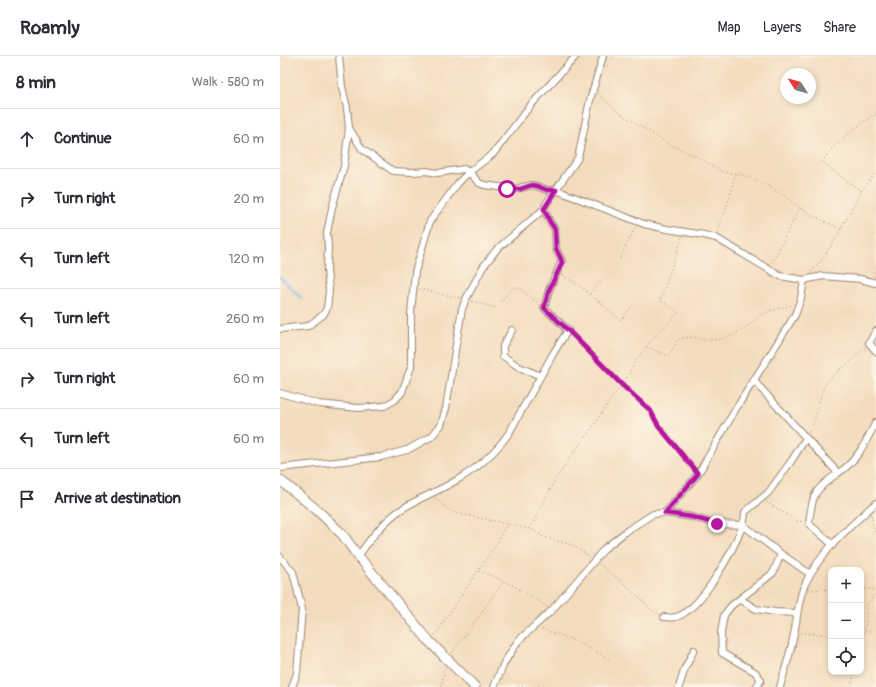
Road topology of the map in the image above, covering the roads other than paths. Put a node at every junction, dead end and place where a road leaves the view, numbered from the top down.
1 (339, 56) edge
2 (576, 56) edge
3 (603, 56) edge
4 (349, 128) junction
5 (469, 172) junction
6 (556, 190) junction
7 (544, 209) junction
8 (804, 280) junction
9 (874, 282) edge
10 (280, 330) edge
11 (512, 330) dead end
12 (876, 330) edge
13 (876, 351) edge
14 (541, 376) junction
15 (754, 381) junction
16 (280, 393) edge
17 (876, 422) edge
18 (806, 438) junction
19 (280, 468) edge
20 (838, 473) junction
21 (280, 480) edge
22 (876, 503) edge
23 (869, 509) junction
24 (876, 511) edge
25 (665, 513) junction
26 (743, 525) junction
27 (833, 546) junction
28 (781, 554) junction
29 (358, 556) junction
30 (280, 557) edge
31 (810, 574) junction
32 (740, 599) junction
33 (797, 613) junction
34 (664, 617) road end
35 (694, 650) dead end
36 (292, 687) edge
37 (475, 687) edge
38 (494, 687) edge
39 (679, 687) edge
40 (756, 687) edge
41 (780, 687) edge

1 - 4 street
2 - 5 street
3 - 6 street
4 - 5 street
4 - 10 street
5 - 6 street
5 - 16 street
6 - 7 street
6 - 8 street
7 - 14 street
7 - 19 street
8 - 9 street
8 - 15 street
11 - 14 street
12 - 13 street
14 - 29 street
15 - 18 street
15 - 25 street
17 - 20 street
18 - 20 street
18 - 26 street
20 - 27 street
21 - 29 main road
22 - 23 street
23 - 24 street
23 - 27 street
25 - 26 street
25 - 38 street
26 - 28 street
26 - 34 street
27 - 31 street
28 - 31 street
28 - 32 street
29 - 37 main road
30 - 36 street
31 - 33 street
32 - 33 street
32 - 40 street
33 - 41 street
35 - 39 street

